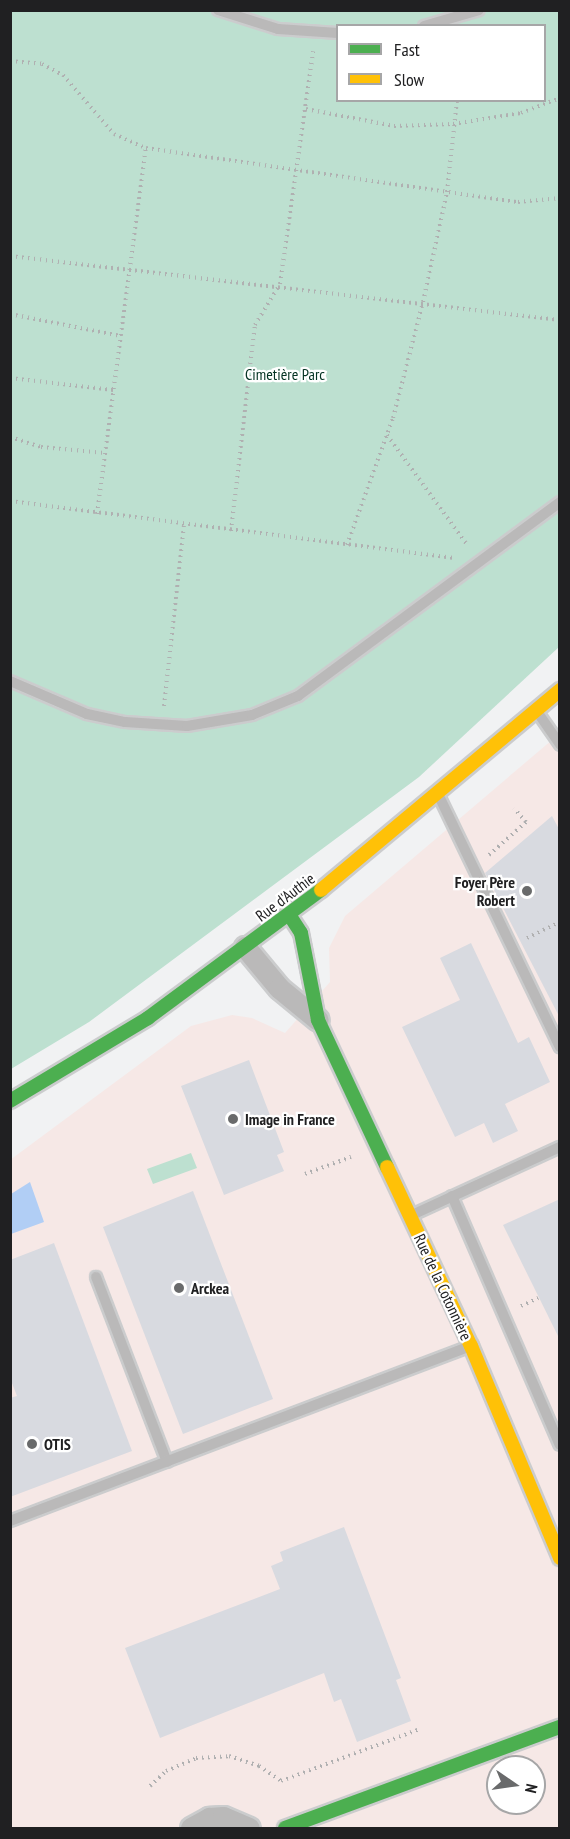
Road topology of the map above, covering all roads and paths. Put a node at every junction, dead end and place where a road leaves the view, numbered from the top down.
1 (218, 10) edge
2 (479, 10) edge
3 (431, 24) edge
4 (316, 32) junction
5 (336, 33) edge
6 (10, 61) edge
7 (560, 98) edge
8 (457, 102) edge
9 (306, 109) junction
10 (453, 124) junction
11 (146, 148) junction
12 (298, 169) junction
13 (447, 192) junction
14 (560, 198) edge
15 (10, 256) edge
16 (129, 271) junction
17 (280, 284) junction
18 (423, 302) junction
19 (10, 315) edge
20 (560, 320) edge
21 (121, 336) junction
22 (10, 378) edge
23 (113, 390) junction
24 (387, 435) junction
25 (10, 436) edge
26 (105, 453) junction
27 (10, 501) edge
28 (560, 502) edge
29 (97, 514) junction
30 (184, 525) junction
31 (231, 531) junction
32 (347, 545) junction
33 (480, 561) junction
34 (10, 681) edge
35 (560, 690) edge
36 (537, 711) junction
37 (162, 726) junction
38 (560, 745) edge
39 (438, 794) junction
40 (514, 808) dead end
41 (485, 859) dead end
42 (290, 916) junction
43 (560, 922) edge
44 (515, 944) dead end
45 (244, 947) junction
46 (318, 1020) junction
47 (560, 1047) edge
48 (10, 1101) edge
49 (560, 1147) edge
50 (354, 1155) dead end
51 (305, 1174) dead end
52 (452, 1196) junction
53 (410, 1216) junction
54 (96, 1277) dead end
55 (471, 1346) junction
56 (560, 1445) edge
57 (166, 1461) junction
58 (560, 1517) edge
59 (10, 1521) edge
60 (545, 1522) junction
61 (560, 1558) edge
62 (560, 1727) edge
63 (420, 1729) dead end
64 (150, 1786) dead end
65 (191, 1828) edge
66 (249, 1828) edge
67 (285, 1828) edge

1 - 4 lane
2 - 3 lane
4 - 5 lane
4 - 9 path
6 - 11 path
7 - 10 path
8 - 10 path
9 - 10 path
9 - 12 path
10 - 13 path
11 - 12 path
11 - 16 path
12 - 13 path
12 - 17 path
13 - 14 path
13 - 18 path
15 - 16 path
16 - 17 path
16 - 21 path
17 - 18 path
17 - 31 path
18 - 20 path
18 - 24 path
19 - 21 path
21 - 23 path
22 - 23 path
23 - 26 path
24 - 32 path
24 - 33 path
25 - 26 path
26 - 29 path
27 - 29 path
28 - 33 lane
29 - 30 path
30 - 31 path
30 - 37 path
31 - 32 path
32 - 33 path
33 - 37 lane
34 - 37 lane
35 - 36 street, Rue d'Authie
36 - 38 lane
36 - 39 street, Rue d'Authie
39 - 42 street, Rue d'Authie
39 - 47 lane
40 - 41 path
42 - 45 street, Rue d'Authie
42 - 46 street, Rue de la Cotonnière
43 - 44 path
45 - 46 street, Rue de la Cotonnière
45 - 48 street, Rue d'Authie
46 - 53 street, Rue de la Cotonnière
49 - 52 lane
50 - 51 path
52 - 53 lane
52 - 56 lane
53 - 55 street, Rue de la Cotonnière
54 - 57 lane
55 - 57 lane
55 - 60 street, Rue de la Cotonnière
57 - 59 lane
58 - 60 lane
60 - 61 street, Rue de la Cotonnière
62 - 67 street
63 - 64 path
65 - 66 street

